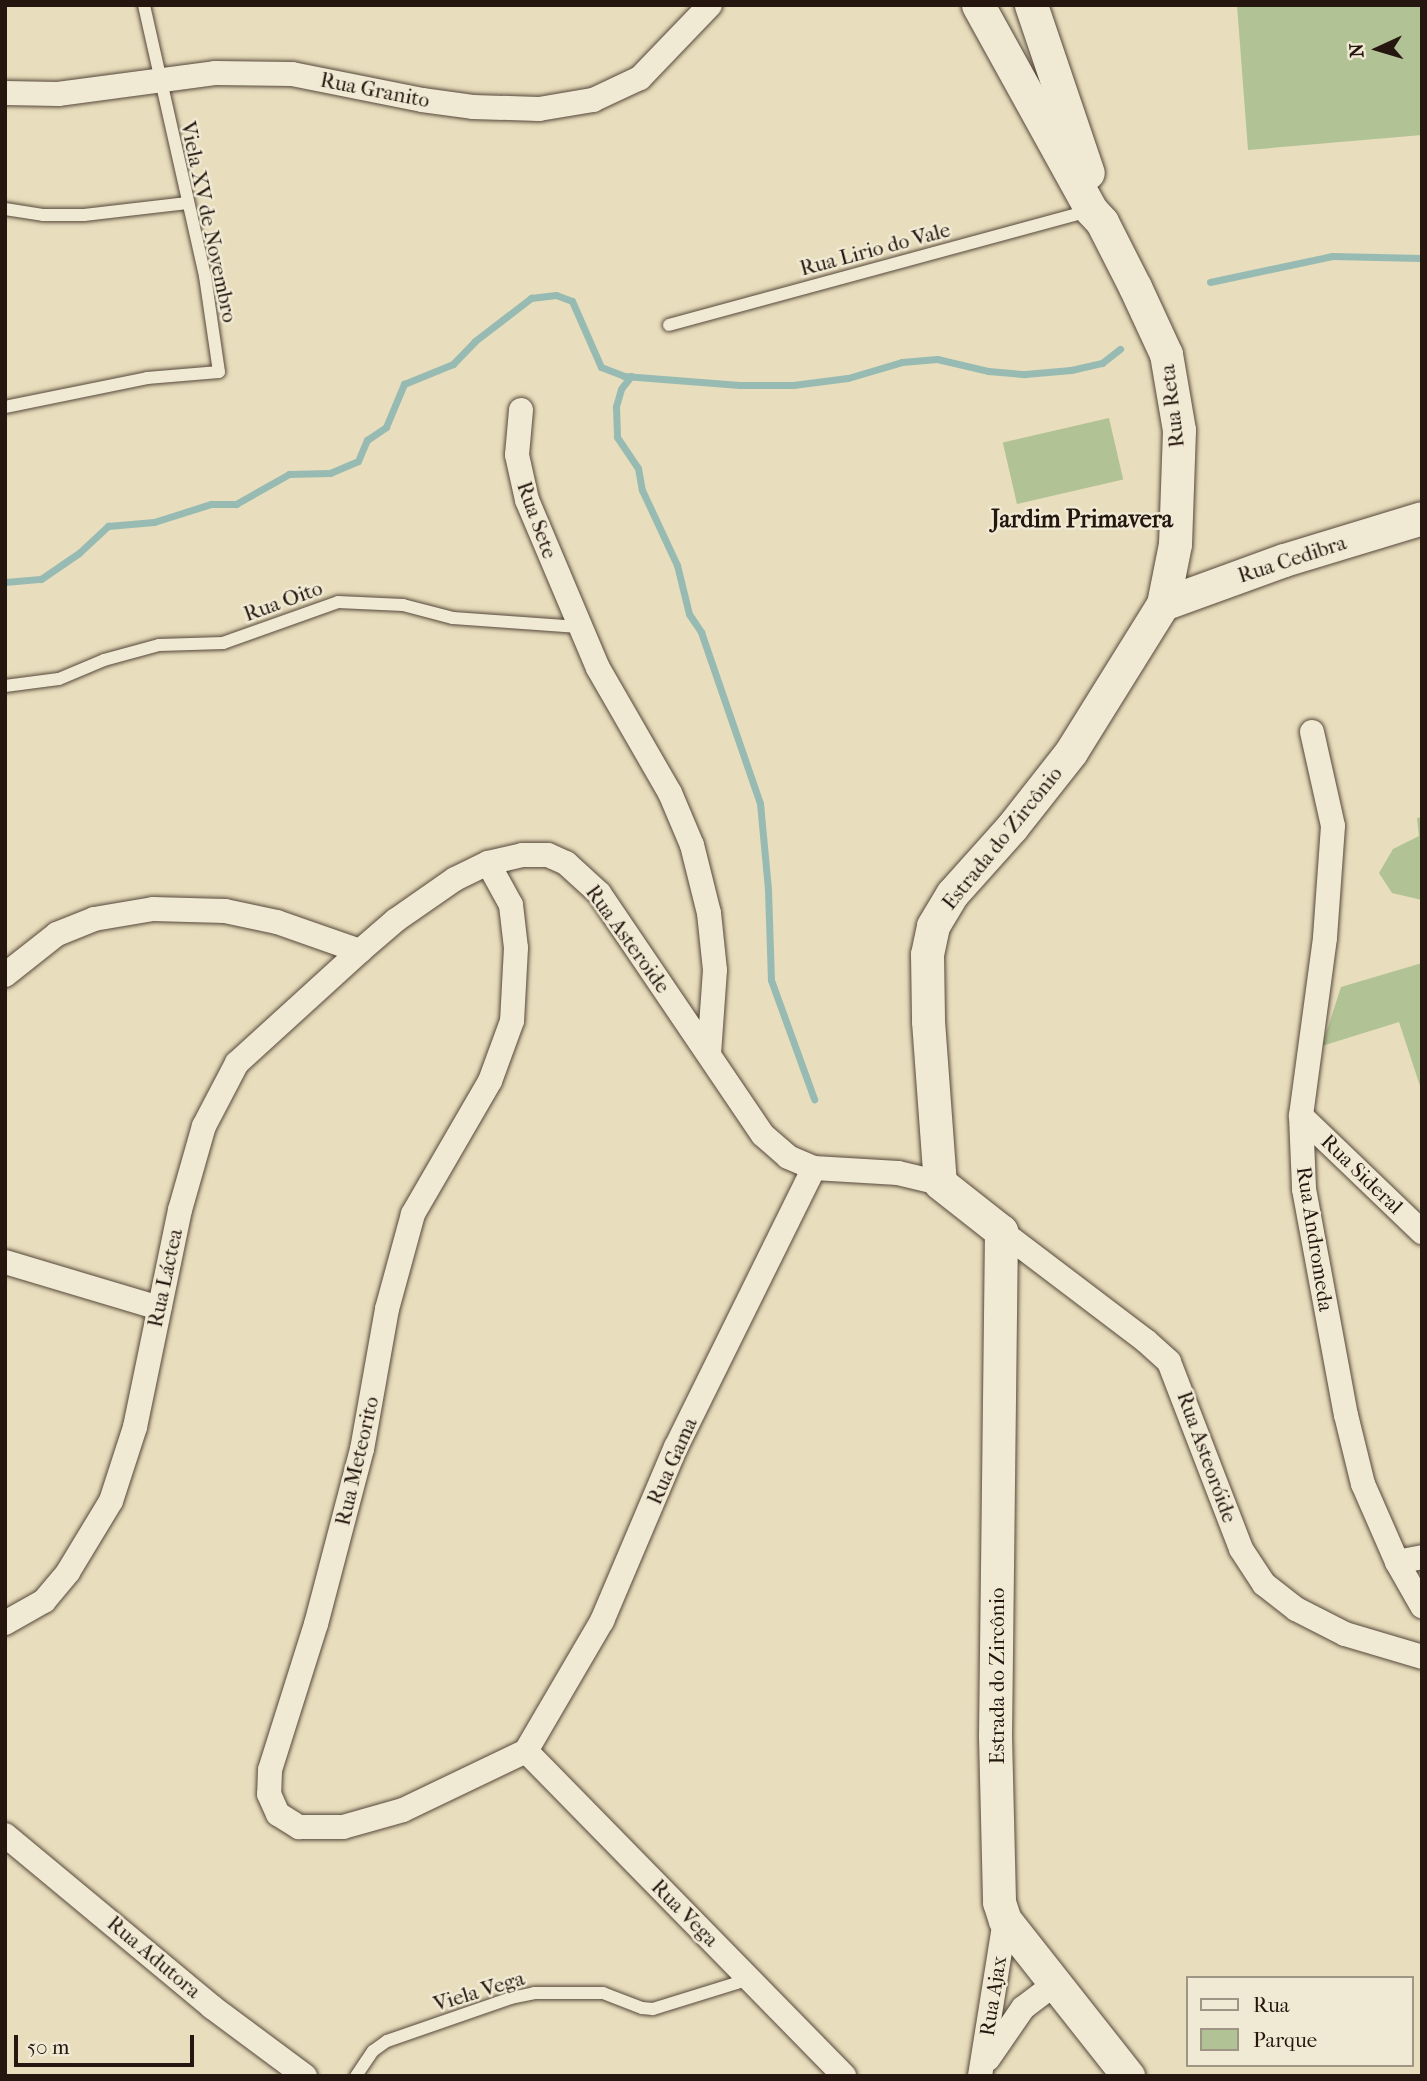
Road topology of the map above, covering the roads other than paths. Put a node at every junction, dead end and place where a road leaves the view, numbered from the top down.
1 (144, 5) edge
2 (710, 5) edge
3 (978, 5) edge
4 (1031, 5) edge
5 (159, 81) junction
6 (5, 93) edge
7 (187, 203) junction
8 (5, 209) edge
9 (1097, 216) junction
10 (669, 326) dead end
11 (5, 407) edge
12 (521, 410) dead end
13 (1422, 518) edge
14 (1163, 604) junction
15 (579, 627) junction
16 (5, 686) edge
17 (1312, 732) dead end
18 (488, 863) junction
19 (360, 951) junction
20 (5, 975) edge
21 (709, 1053) junction
22 (1301, 1116) junction
23 (814, 1168) junction
24 (940, 1183) junction
25 (1001, 1231) junction
26 (1422, 1232) edge
27 (5, 1262) edge
28 (159, 1308) junction
29 (1422, 1556) edge
30 (1397, 1562) junction
31 (1422, 1606) edge
32 (5, 1623) edge
33 (1422, 1657) edge
34 (526, 1751) junction
35 (5, 1835) edge
36 (1004, 1920) junction
37 (750, 1979) junction
38 (1056, 1983) junction
39 (980, 2074) edge
40 (305, 2076) edge
41 (356, 2076) edge
42 (844, 2076) edge
43 (1128, 2076) edge

1 - 5 lane, Viela XV de Novembro
2 - 5 street, Rua Granito
3 - 9 street, Rua Reta
4 - 9 street, Rua Reta
5 - 6 street, Rua Granito
5 - 7 lane, Viela XV de Novembro
7 - 8 lane
7 - 11 lane, Viela XV de Novembro
9 - 10 lane, Rua Lirio do Vale
9 - 14 street, Rua Reta
12 - 15 street, Rua Sete
13 - 14 street, Rua Cedibra
14 - 24 street, Estrada do Zircônio
15 - 16 lane, Rua Oito
15 - 21 street, Rua Sete
17 - 22 street, Rua Andromeda
18 - 19 street, Rua Asteroide
18 - 21 street, Rua Asteroide
18 - 34 street, Rua Meteorito
19 - 20 street
19 - 28 street, Rua Láctea
21 - 23 street, Rua Asteroide
22 - 26 street, Rua Sideral
22 - 30 street, Rua Andromeda
23 - 24 street, Rua Asteroide
23 - 34 street, Rua Gama
24 - 25 street, Rua Asteroide
25 - 33 street, Rua Asteoróide
25 - 36 street, Estrada do Zircônio
27 - 28 street
28 - 32 street, Rua Láctea
29 - 30 street
30 - 31 street, Rua Andromeda
34 - 37 street, Rua Vega
35 - 40 street, Rua Adutora
36 - 38 street
36 - 39 street, Rua Ajax
37 - 41 lane, Viela Vega
37 - 42 street, Rua Vega
38 - 39 street, Rua Ajax
38 - 43 street

